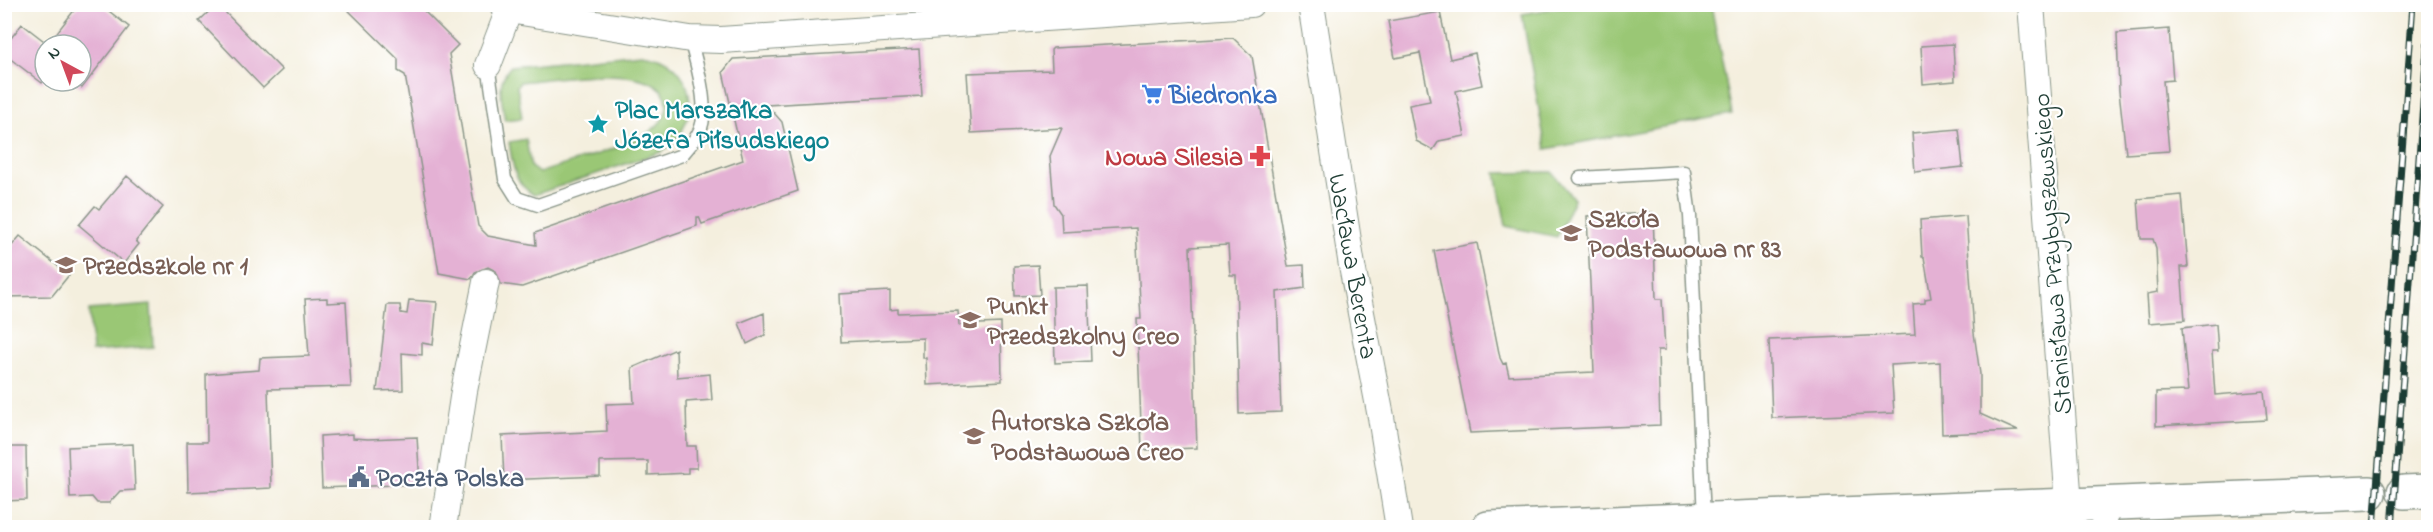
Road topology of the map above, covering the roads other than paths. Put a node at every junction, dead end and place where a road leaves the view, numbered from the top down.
1 (1251, 4) edge
2 (1311, 4) edge
3 (2031, 4) edge
4 (506, 7) edge
5 (934, 15) edge
6 (690, 39) junction
7 (488, 65) joint
8 (1580, 178) dead end
9 (486, 282) dead end
10 (2369, 493) dead end
11 (2069, 504) junction
12 (2105, 515) edge
13 (1704, 519) junction
14 (443, 526) edge
15 (1399, 528) edge
16 (1488, 528) edge

1 - 5 street
2 - 15 street, Wacława Berenta
3 - 11 street, Stanisława Przybyszewskiego
4 - 6 street
4 - 7 street
5 - 6 street
6 - 7 lane
8 - 13 lane
9 - 14 street
10 - 12 street
11 - 12 street
11 - 13 street
13 - 16 street

